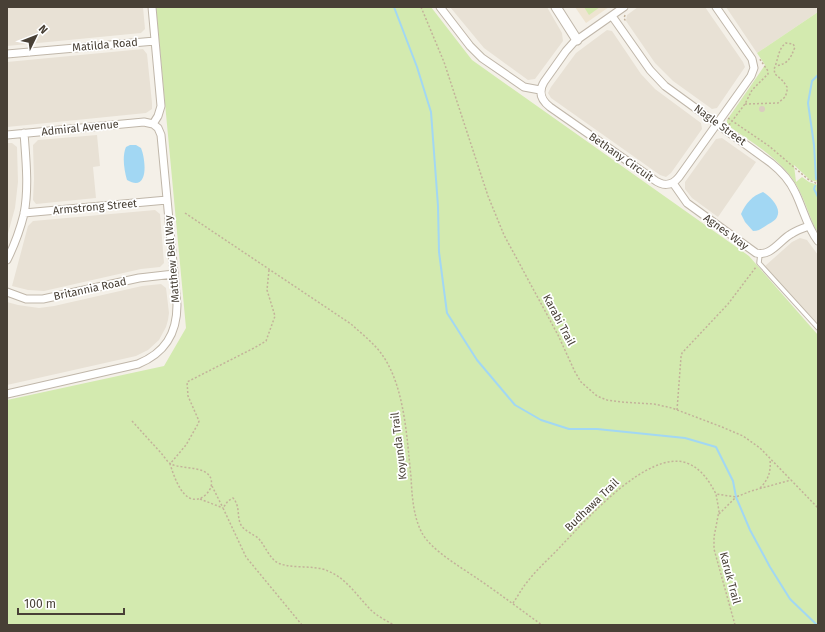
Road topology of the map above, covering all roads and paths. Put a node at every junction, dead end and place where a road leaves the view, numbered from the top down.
1 (152, 7) edge
2 (421, 7) edge
3 (440, 7) edge
4 (556, 7) edge
5 (716, 7) edge
6 (625, 11) edge
7 (612, 16) junction
8 (626, 22) dead end
9 (155, 40) junction
10 (577, 40) junction
11 (7, 54) edge
12 (758, 56) dead end
13 (776, 66) junction
14 (769, 72) junction
15 (774, 72) junction
16 (540, 90) junction
17 (745, 104) junction
18 (727, 117) dead end
19 (732, 121) junction
20 (153, 124) junction
21 (717, 124) junction
22 (728, 126) dead end
23 (24, 133) junction
24 (7, 135) edge
25 (673, 183) junction
26 (818, 184) edge
27 (167, 200) junction
28 (24, 213) junction
29 (184, 213) dead end
30 (809, 226) junction
31 (818, 241) edge
32 (760, 254) junction
33 (7, 260) edge
34 (759, 263) junction
35 (269, 270) junction
36 (174, 274) junction
37 (7, 292) edge
38 (818, 328) edge
39 (7, 394) edge
40 (677, 410) junction
41 (132, 421) dead end
42 (770, 459) junction
43 (170, 464) junction
44 (791, 480) junction
45 (211, 485) junction
46 (758, 489) junction
47 (716, 494) junction
48 (736, 497) junction
49 (199, 499) junction
50 (223, 508) junction
51 (818, 508) edge
52 (719, 515) junction
53 (512, 603) junction
54 (302, 625) edge
55 (394, 625) edge
56 (542, 625) edge
57 (734, 625) edge

1 - 9 street
2 - 40 path, Karabi Trail
3 - 16 street
4 - 10 street
5 - 21 street
6 - 7 street
6 - 8 path
7 - 10 street
7 - 21 street, Nagle Street
9 - 11 street, Matilda Road
9 - 20 street
10 - 16 street
12 - 14 path
13 - 13 path
13 - 15 path
14 - 15 path
14 - 17 path
15 - 17 path
16 - 25 street, Bethany Circuit
17 - 19 path
18 - 19 path
19 - 22 path
19 - 26 path
20 - 23 street, Admiral Avenue
20 - 27 street, Matthew Bell Way
21 - 25 street
21 - 30 street, Nagle Street
23 - 24 street, Admiral Avenue
23 - 28 street
25 - 32 street, Agnes Way
27 - 28 street, Armstrong Street
27 - 36 street, Matthew Bell Way
28 - 33 street
29 - 35 path, Koyunda Trail
30 - 31 street, Nagle Street
30 - 32 street, Agnes Way
32 - 34 lane
34 - 38 lane
34 - 40 path
35 - 43 path
35 - 53 path, Koyunda Trail
36 - 37 street, Britannia Road
36 - 39 street, Matthew Bell Way
40 - 42 path, Karabi Trail
41 - 43 path
42 - 44 path, Karabi Trail
42 - 46 path
43 - 45 path
43 - 49 path
44 - 46 path
44 - 51 path, Karabi Trail
45 - 49 path
45 - 50 path
46 - 48 path
47 - 48 path
47 - 52 path, Karuk Trail
47 - 53 path, Budhawa Trail
48 - 52 path
49 - 50 path
50 - 54 path
50 - 55 path
52 - 57 path, Karuk Trail
53 - 56 path, Koyunda Trail

